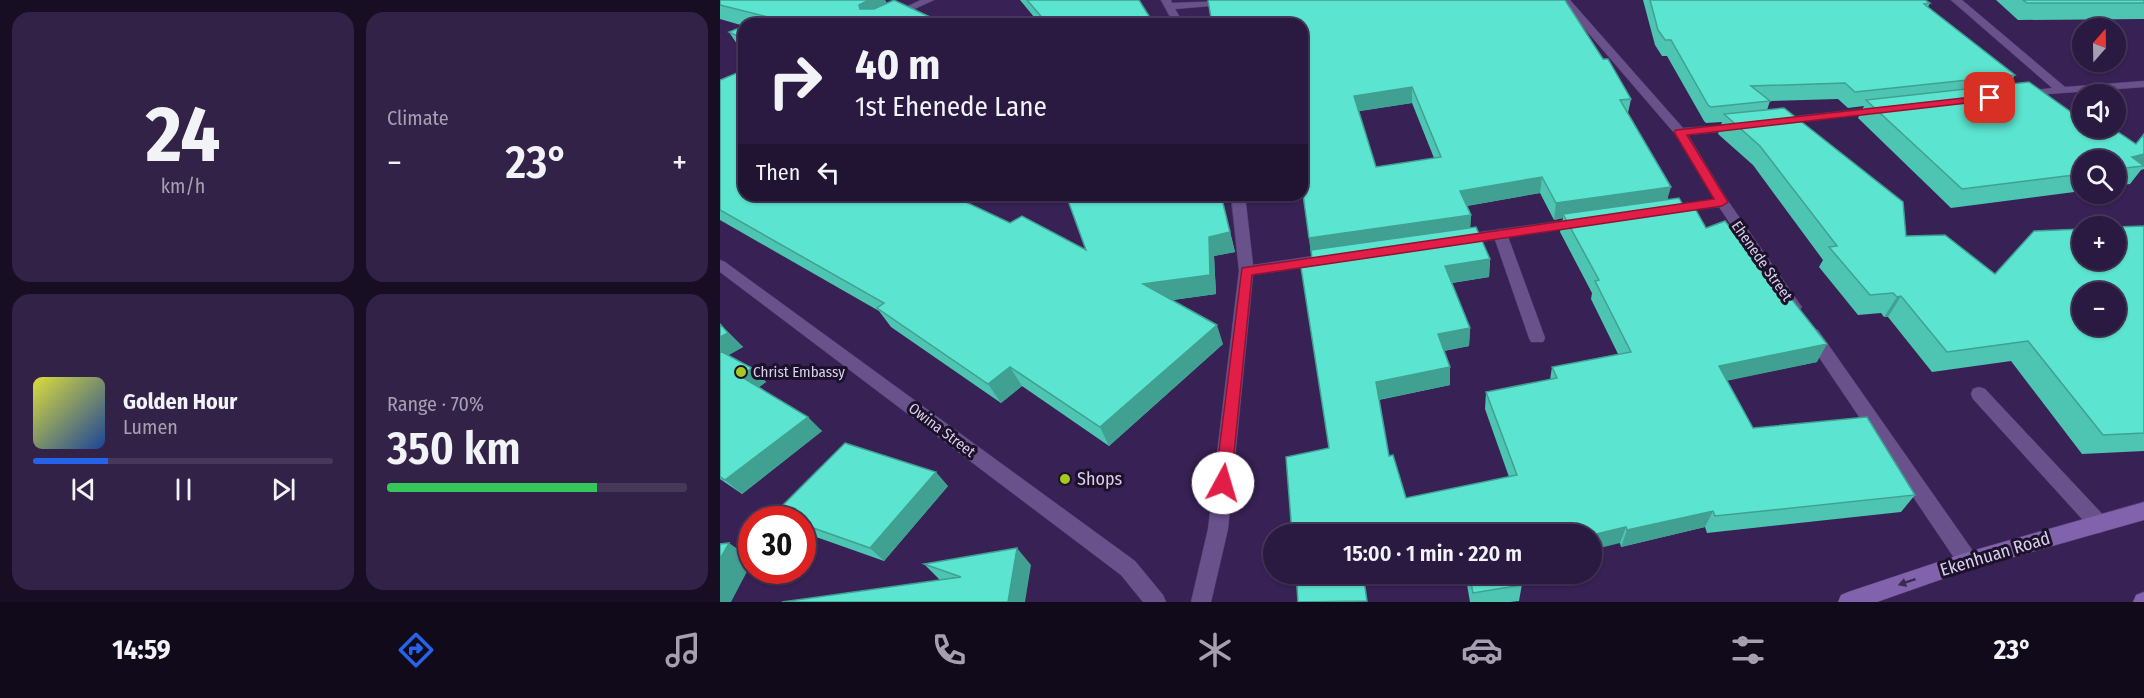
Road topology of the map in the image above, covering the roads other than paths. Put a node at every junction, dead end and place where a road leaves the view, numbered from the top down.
1 (929, 0) edge
2 (1246, 0) edge
3 (1565, 0) edge
4 (1956, 0) edge
5 (1168, 3) edge
6 (888, 18) edge
7 (1176, 18) edge
8 (2144, 84) edge
9 (2061, 90) junction
10 (2013, 95) edge
11 (1894, 109) edge
12 (1680, 132) junction
13 (1239, 201) edge
14 (1722, 202) junction
15 (1663, 210) edge
16 (1594, 220) edge
17 (1500, 234) junction
18 (1443, 242) edge
19 (1339, 258) edge
20 (720, 265) edge
21 (1246, 271) junction
22 (1537, 338) dead end
23 (1979, 394) dead end
24 (2144, 511) edge
25 (2099, 524) junction
26 (1968, 561) junction
27 (1156, 602) edge
28 (1202, 602) edge
29 (1848, 602) edge

1 - 6 street
2 - 5 street
3 - 12 street, Ehenede Street
4 - 9 street
5 - 7 street
8 - 9 street
9 - 10 street
11 - 12 street
12 - 14 street, Ehenede Street
13 - 21 street
14 - 15 street
14 - 26 street, Ehenede Street
16 - 17 street
17 - 18 street
17 - 22 street
19 - 21 street
20 - 27 street, Owina Street
21 - 28 street
23 - 25 street
24 - 25 main road, Ekenhuan Road
25 - 26 main road, Ekenhuan Road
26 -> 29 main road, Ekenhuan Road

